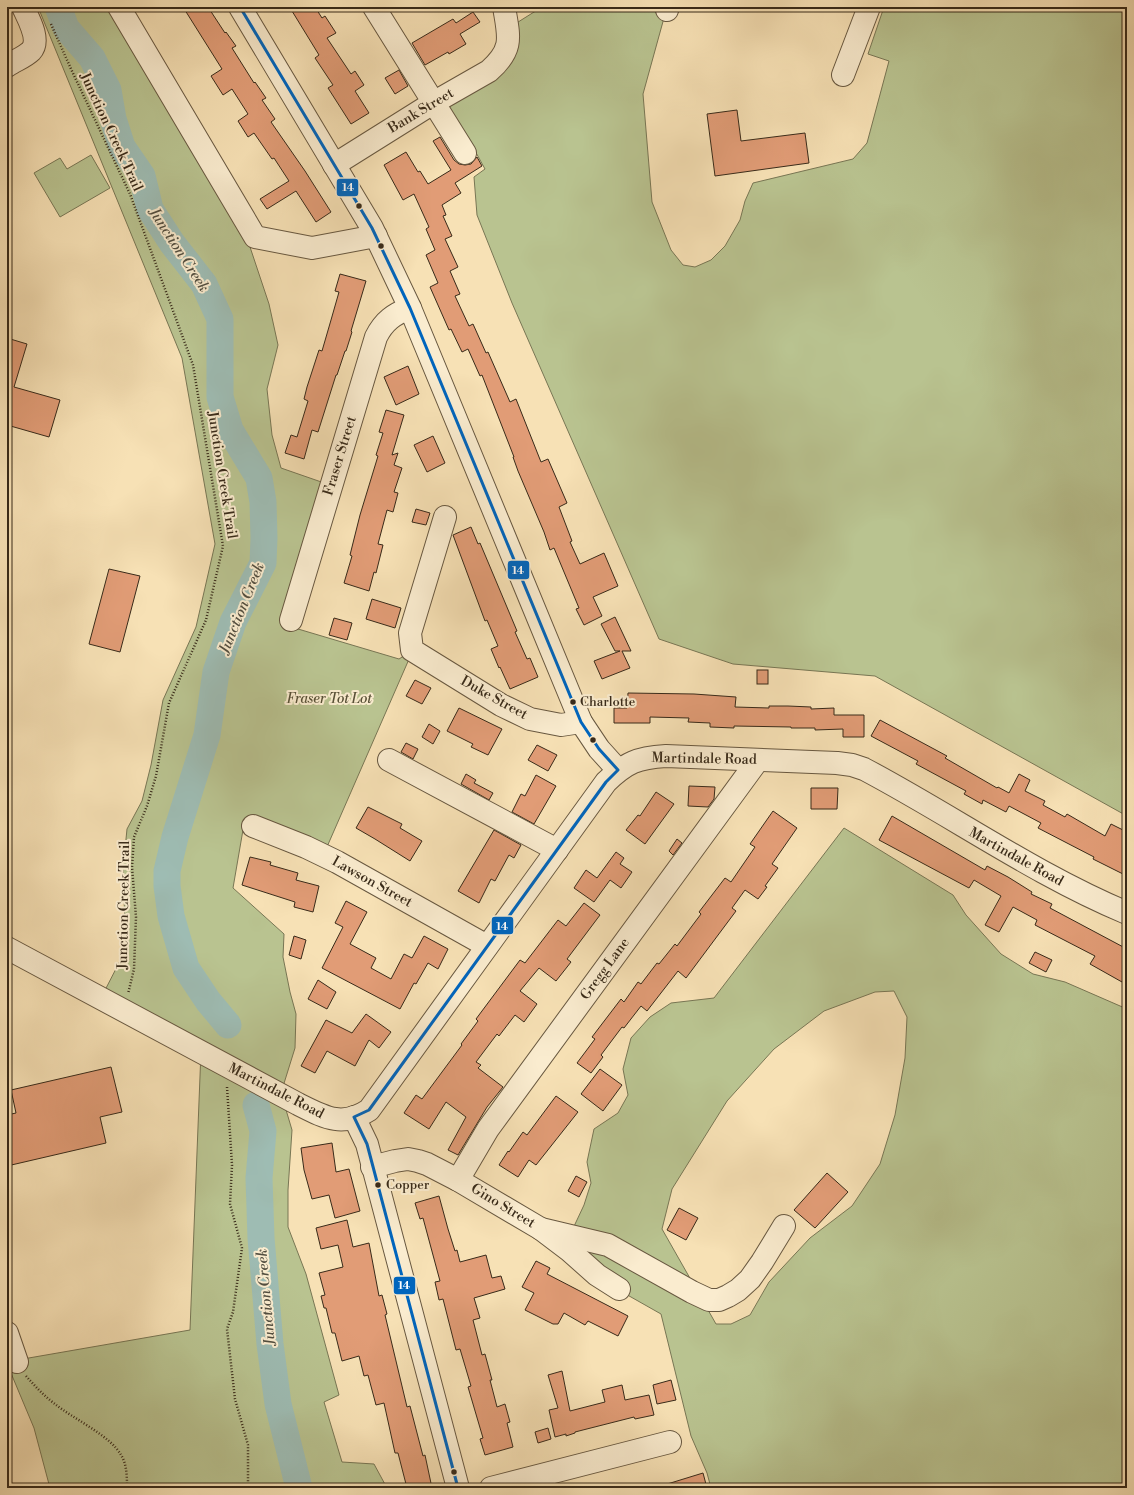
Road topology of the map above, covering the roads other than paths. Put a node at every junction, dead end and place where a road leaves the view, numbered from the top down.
1 (23, 7) edge
2 (119, 7) edge
3 (240, 7) edge
4 (374, 7) edge
5 (504, 7) edge
6 (869, 7) edge
7 (7, 66) edge
8 (843, 75) dead end
9 (433, 103) junction
10 (465, 153) dead end
11 (334, 165) junction
12 (376, 236) junction
13 (410, 308) junction
14 (445, 517) dead end
15 (291, 620) dead end
16 (582, 722) junction
17 (389, 760) dead end
18 (758, 760) junction
19 (618, 770) junction
20 (253, 826) dead end
21 (557, 850) junction
22 (1127, 913) edge
23 (487, 946) junction
24 (7, 948) edge
25 (354, 1117) junction
26 (372, 1167) junction
27 (458, 1180) junction
28 (784, 1226) dead end
29 (541, 1229) junction
30 (619, 1289) dead end
31 (7, 1333) edge
32 (18, 1362) road end
33 (670, 1442) dead end
34 (458, 1488) edge
35 (492, 1488) edge

1 - 7 street
2 - 12 street
3 - 11 street
4 - 9 street
5 - 9 street, Bank Street
6 - 8 street
9 - 10 street
9 - 11 street, Bank Street
11 - 12 street
12 - 13 street
13 - 15 street, Fraser Street
13 - 16 street
14 - 16 street, Duke Street
16 - 19 street
17 - 21 street
18 - 19 street, Martindale Road
18 - 22 street, Martindale Road
18 - 27 street, Gregg Lane
19 - 21 street, Martindale Road
20 - 23 street, Lawson Street
21 - 23 street, Martindale Road
23 - 25 street, Martindale Road
24 - 25 street, Martindale Road
25 - 26 street
26 - 27 street, Gino Street
26 - 34 street
27 - 29 street, Gino Street
28 - 29 street
29 - 30 street, Gino Street
31 - 32 street
33 - 35 street

